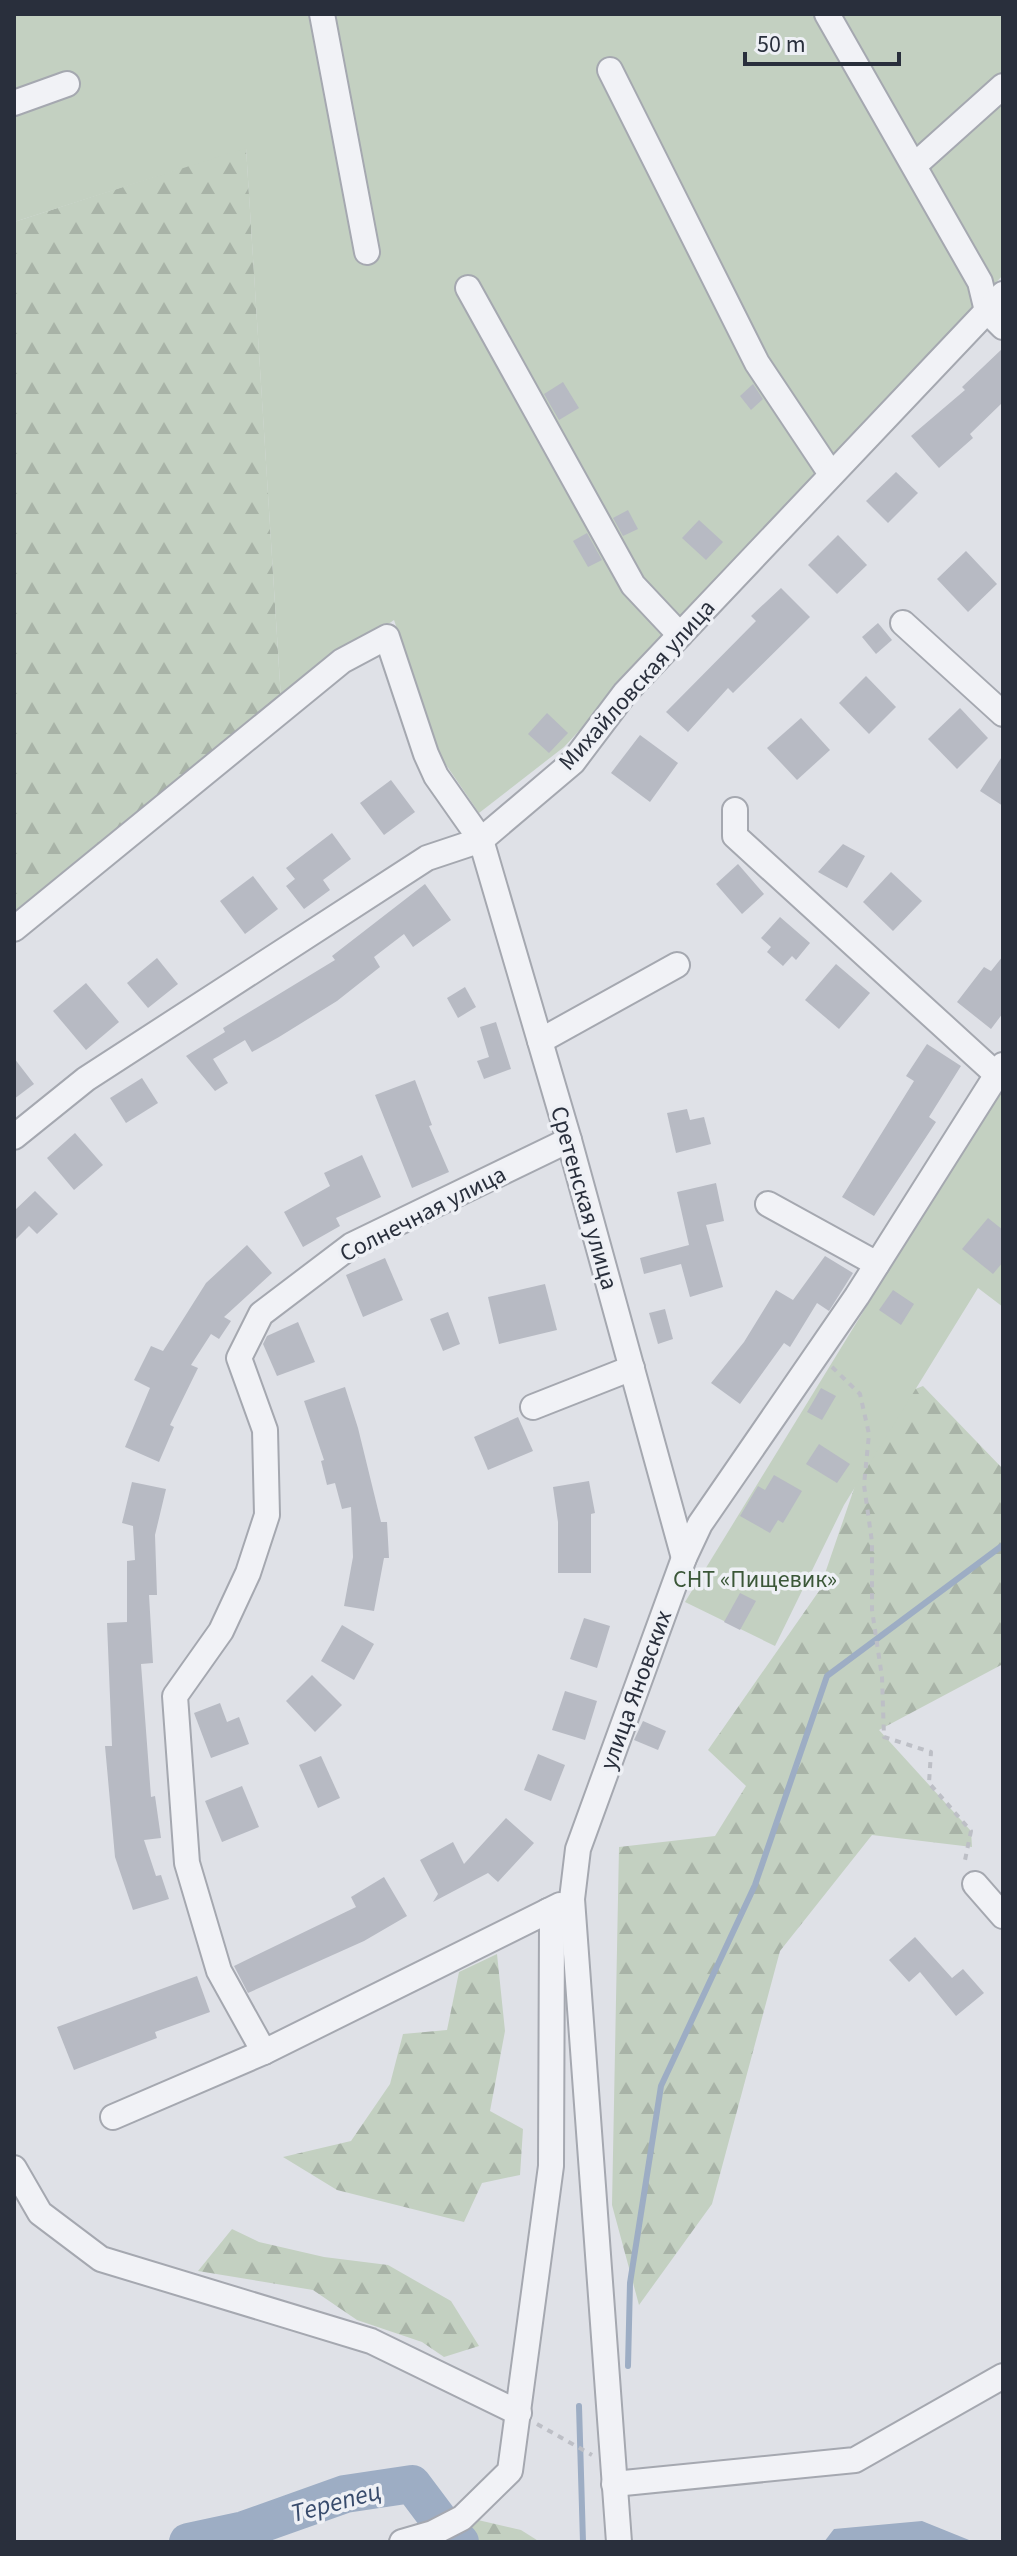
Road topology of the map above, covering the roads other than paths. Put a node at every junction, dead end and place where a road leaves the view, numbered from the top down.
1 (322, 14) edge
2 (827, 14) edge
3 (610, 70) dead end
4 (67, 84) dead end
5 (1003, 86) edge
6 (14, 103) edge
7 (916, 164) junction
8 (367, 252) dead end
9 (468, 288) dead end
10 (998, 311) edge
11 (831, 474) junction
12 (903, 623) dead end
13 (680, 635) junction
14 (1003, 714) edge
15 (735, 810) dead end
16 (481, 840) junction
17 (14, 929) edge
18 (677, 965) dead end
19 (540, 1041) junction
20 (999, 1070) edge
21 (14, 1137) edge
22 (569, 1140) junction
23 (768, 1204) dead end
24 (877, 1264) junction
25 (632, 1368) junction
26 (533, 1407) dead end
27 (684, 1558) junction
28 (969, 1878) road end
29 (572, 1899) junction
30 (548, 1911) junction
31 (1003, 1916) edge
32 (264, 2052) junction
33 (113, 2117) dead end
34 (14, 2168) edge
35 (1003, 2376) edge
36 (519, 2413) junction
37 (613, 2474) junction
38 (402, 2542) edge
39 (619, 2542) edge

1 - 8 street
2 - 7 street
3 - 11 street
4 - 6 street
5 - 7 street
7 - 10 street
9 - 13 street
10 - 11 street, Михайловская улица
11 - 13 street, Михайловская улица
12 - 14 street
13 - 16 street, Михайловская улица
15 - 20 street
16 - 17 street, Сретенская улица
16 - 19 street, Сретенская улица
16 - 21 street, Михайловская улица
18 - 19 street
19 - 22 street, Сретенская улица
20 - 24 street, улица Яновских
22 - 25 street, Сретенская улица
22 - 32 street, Солнечная улица
23 - 24 street
24 - 27 street, улица Яновских
25 - 26 street
25 - 27 street, Сретенская улица
27 - 29 street, улица Яновских
28 - 31 street
29 - 30 street
29 - 37 street, улица Яновских
30 - 32 street
30 - 36 street
32 - 33 street
34 - 36 street
35 - 37 street
36 - 38 street
37 - 39 street, улица Яновских

